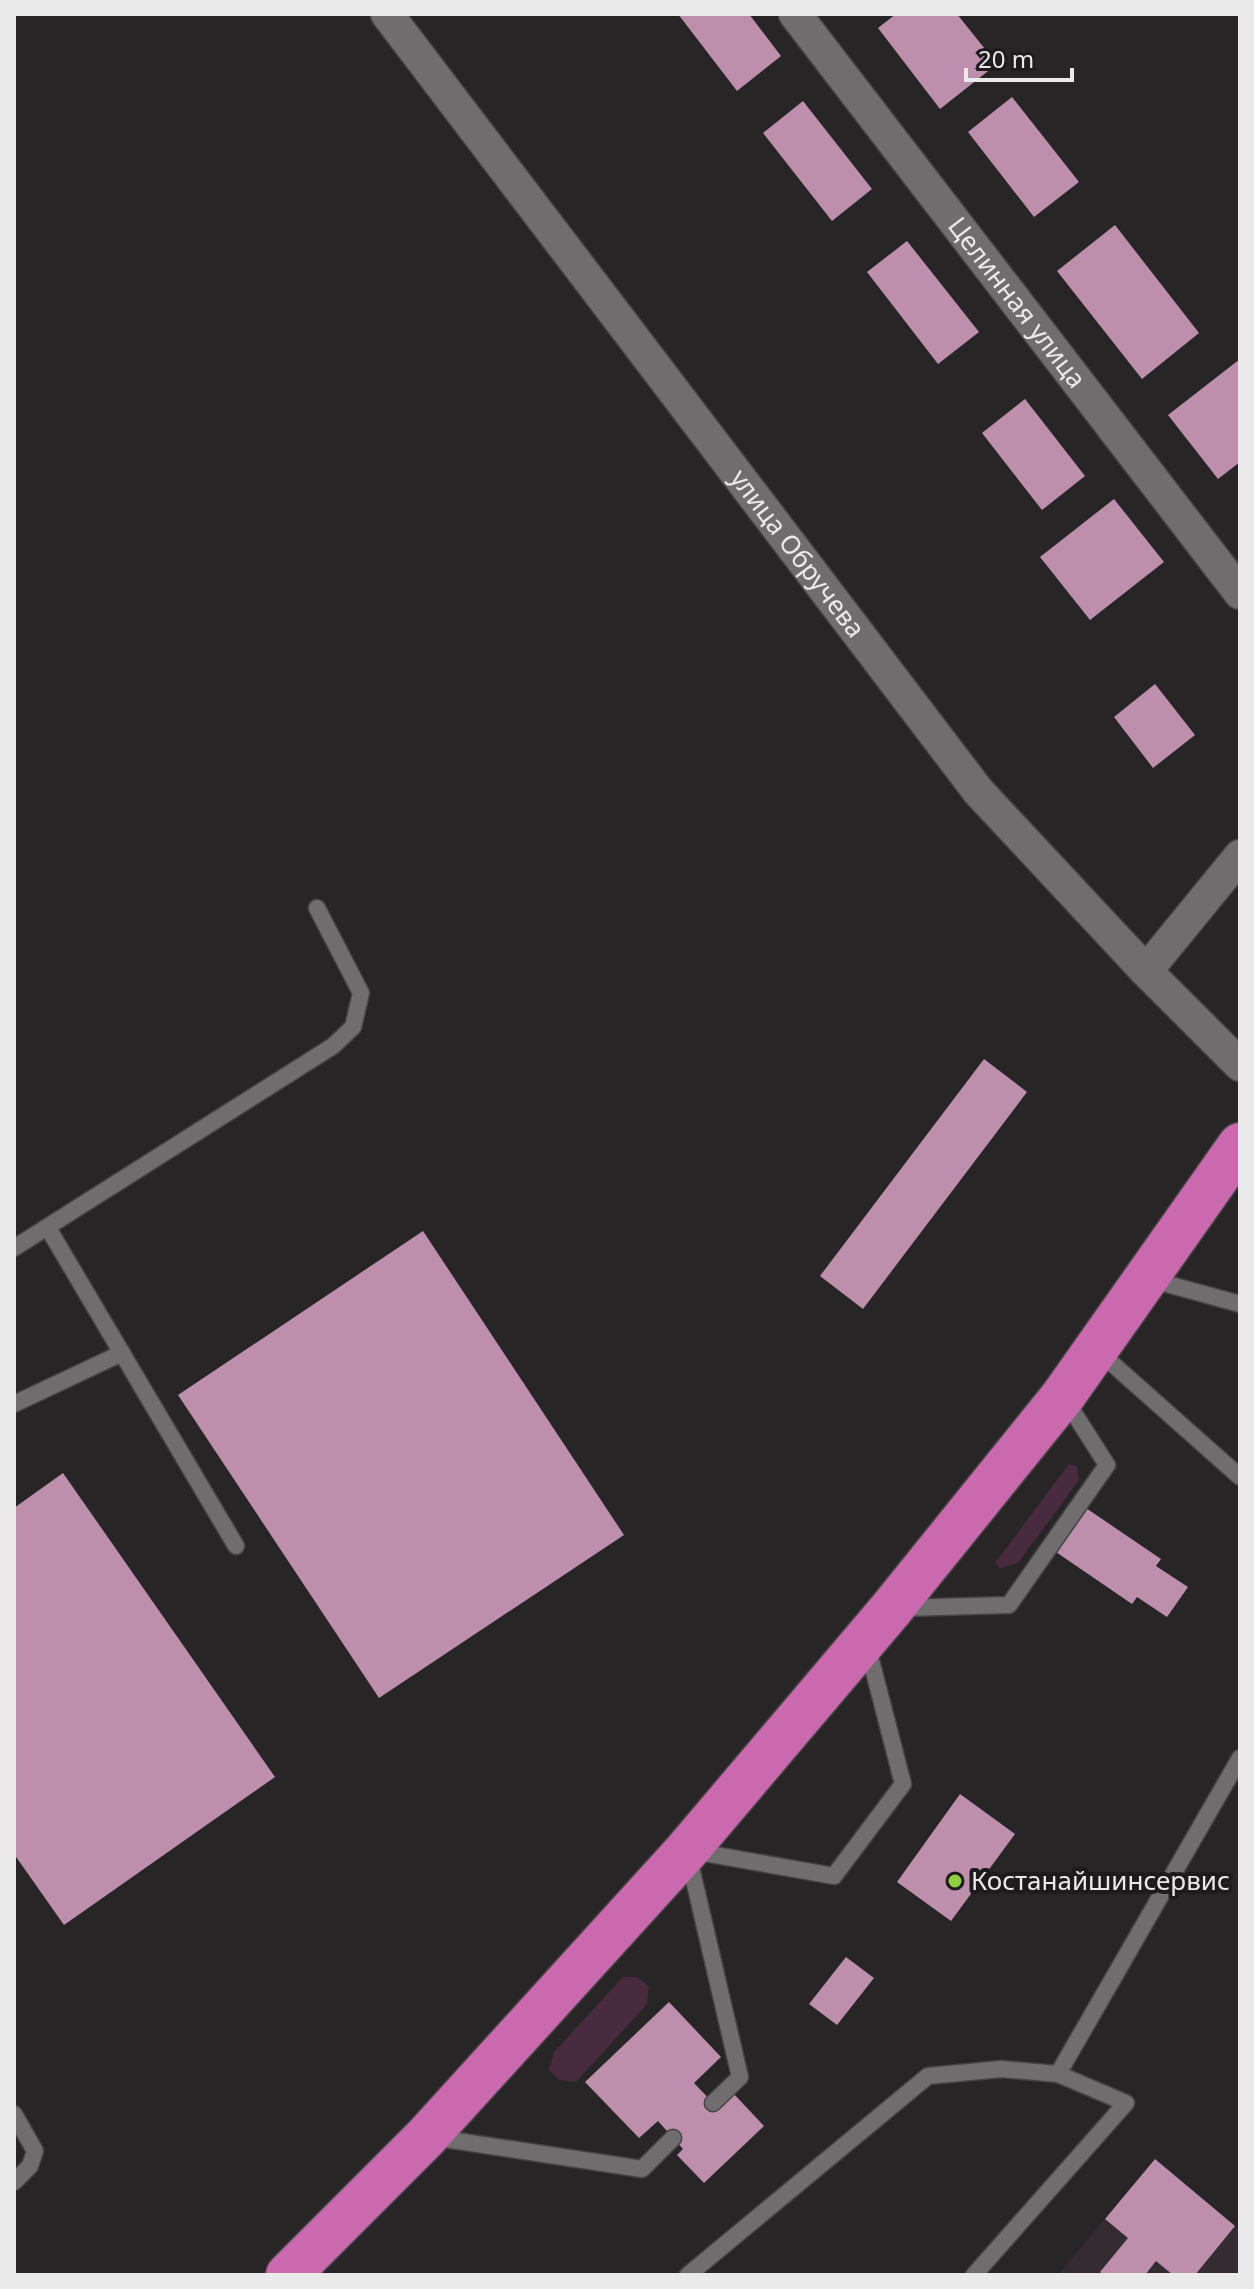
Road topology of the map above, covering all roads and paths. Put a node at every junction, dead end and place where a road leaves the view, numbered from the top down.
1 (387, 14) edge
2 (795, 14) edge
3 (1240, 593) edge
4 (1240, 856) edge
5 (317, 908) dead end
6 (1146, 971) junction
7 (1240, 1065) edge
8 (1240, 1145) edge
9 (48, 1228) junction
10 (14, 1248) edge
11 (1148, 1278) junction
12 (1240, 1304) edge
13 (1096, 1350) junction
14 (122, 1353) junction
15 (1063, 1396) junction
16 (14, 1404) edge
17 (1240, 1477) edge
18 (236, 1546) dead end
19 (879, 1624) junction
20 (1240, 1758) edge
21 (687, 1850) junction
22 (1058, 2074) junction
23 (713, 2103) dead end
24 (14, 2114) edge
25 (426, 2137) junction
26 (673, 2138) dead end
27 (14, 2182) edge
28 (288, 2275) edge
29 (688, 2275) edge
30 (974, 2275) edge

1 - 6 street, улица Обручева
2 - 3 street, Целинная улица
4 - 6 street
5 - 9 lane
6 - 7 street, улица Обручева
8 - 11 highway
9 - 10 lane
9 - 14 lane
11 - 12 lane
11 - 13 highway
13 - 15 highway
13 - 17 lane
14 - 16 lane
14 - 18 lane
15 - 19 highway
15 - 19 lane
19 - 21 highway
19 - 21 lane
20 - 22 lane
21 - 23 lane
21 - 25 highway
22 - 29 lane
22 - 30 lane
24 - 27 lane
25 - 26 lane
25 - 28 highway

